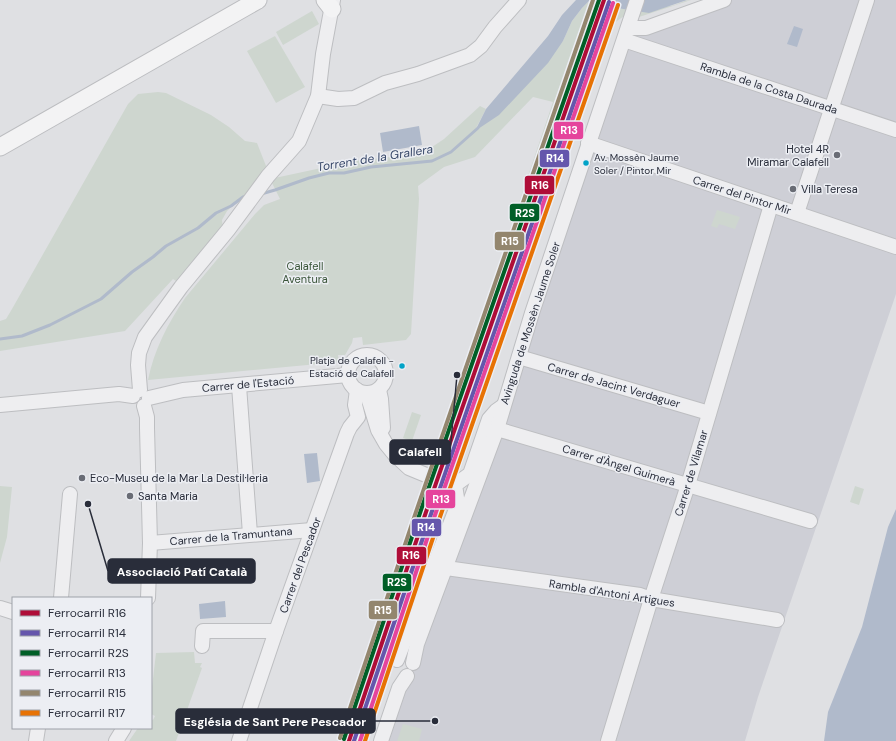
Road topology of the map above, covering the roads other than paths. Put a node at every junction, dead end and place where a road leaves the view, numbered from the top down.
1 (258, 0) edge
2 (519, 0) edge
3 (637, 0) edge
4 (724, 0) edge
5 (867, 0) edge
6 (330, 3) edge
7 (628, 28) junction
8 (646, 28) junction
9 (642, 46) junction
10 (318, 96) junction
11 (831, 108) junction
12 (896, 130) edge
13 (588, 143) junction
14 (0, 147) edge
15 (771, 205) junction
16 (797, 213) junction
17 (896, 247) edge
18 (519, 357) junction
19 (348, 375) junction
20 (239, 386) junction
21 (368, 391) junction
22 (141, 398) junction
23 (0, 405) edge
24 (503, 406) junction
25 (709, 413) junction
26 (497, 429) junction
27 (426, 475) tunnel mouth
28 (688, 485) junction
29 (70, 494) dead end
30 (810, 521) dead end
31 (312, 530) junction
32 (250, 534) junction
33 (150, 543) junction
34 (446, 568) junction
35 (61, 597) edge
36 (148, 597) edge
37 (651, 599) junction
38 (0, 608) edge
39 (12, 612) edge
40 (777, 620) dead end
41 (276, 631) junction
42 (202, 646) dead end
43 (405, 660) junction
44 (38, 729) edge
45 (123, 729) edge
46 (36, 741) edge
47 (116, 741) edge
48 (239, 741) edge
49 (381, 741) edge
50 (608, 741) edge

1 - 14 main road
2 - 10 street
3 - 7 street, Avinguda de Mossèn Jaume Soler
4 - 8 street
5 - 11 street
6 - 10 street
7 - 8 street
7 - 9 street, Rambla de la Costa Daurada
7 - 13 street, Avinguda de Mossèn Jaume Soler
8 - 9 street
9 - 11 street, Rambla de la Costa Daurada
10 - 22 street
11 - 12 street, Rambla de la Costa Daurada
11 - 16 street
13 - 15 street, Carrer del Pintor Mir
13 - 18 street, Avinguda de Mossèn Jaume Soler
15 - 16 street, Carrer del Pintor Mir
15 - 25 street, Carrer de Vilamar
16 - 17 street, Carrer del Pintor Mir
18 - 24 street, Avinguda de Mossèn Jaume Soler
18 - 25 street, Carrer de Jacint Verdaguer
19 - 20 street, Carrer de l'Estació
19 - 21 street
19 - 21 street
20 - 22 street, Carrer de l'Estació
20 - 32 street
21 - 27 street
21 - 31 street, Carrer del Pescador
22 - 23 street, Carrer de l'Estació
22 - 33 street
24 - 26 street, Avinguda de Mossèn Jaume Soler
24 - 43 street
25 - 28 street, Carrer de Vilamar
26 - 28 street, Carrer d'Àngel Guimerà
26 - 34 street, Avinguda de Mossèn Jaume Soler
28 - 30 street, Carrer d'Àngel Guimerà
28 - 37 street, Carrer de Vilamar
29 - 35 street
31 - 32 street, Carrer de la Tramuntana
31 - 41 street, Carrer del Pescador
32 - 33 street, Carrer de la Tramuntana
33 - 36 street
34 - 37 street, Rambla d'Antoni Artigues
34 - 43 street, Avinguda de Mossèn Jaume Soler
37 - 40 street, Rambla d'Antoni Artigues
37 - 50 street, Carrer de Vilamar
38 - 39 street
41 - 42 street
41 - 48 street, Carrer del Pescador
43 - 49 street
44 - 46 street
45 - 47 street

